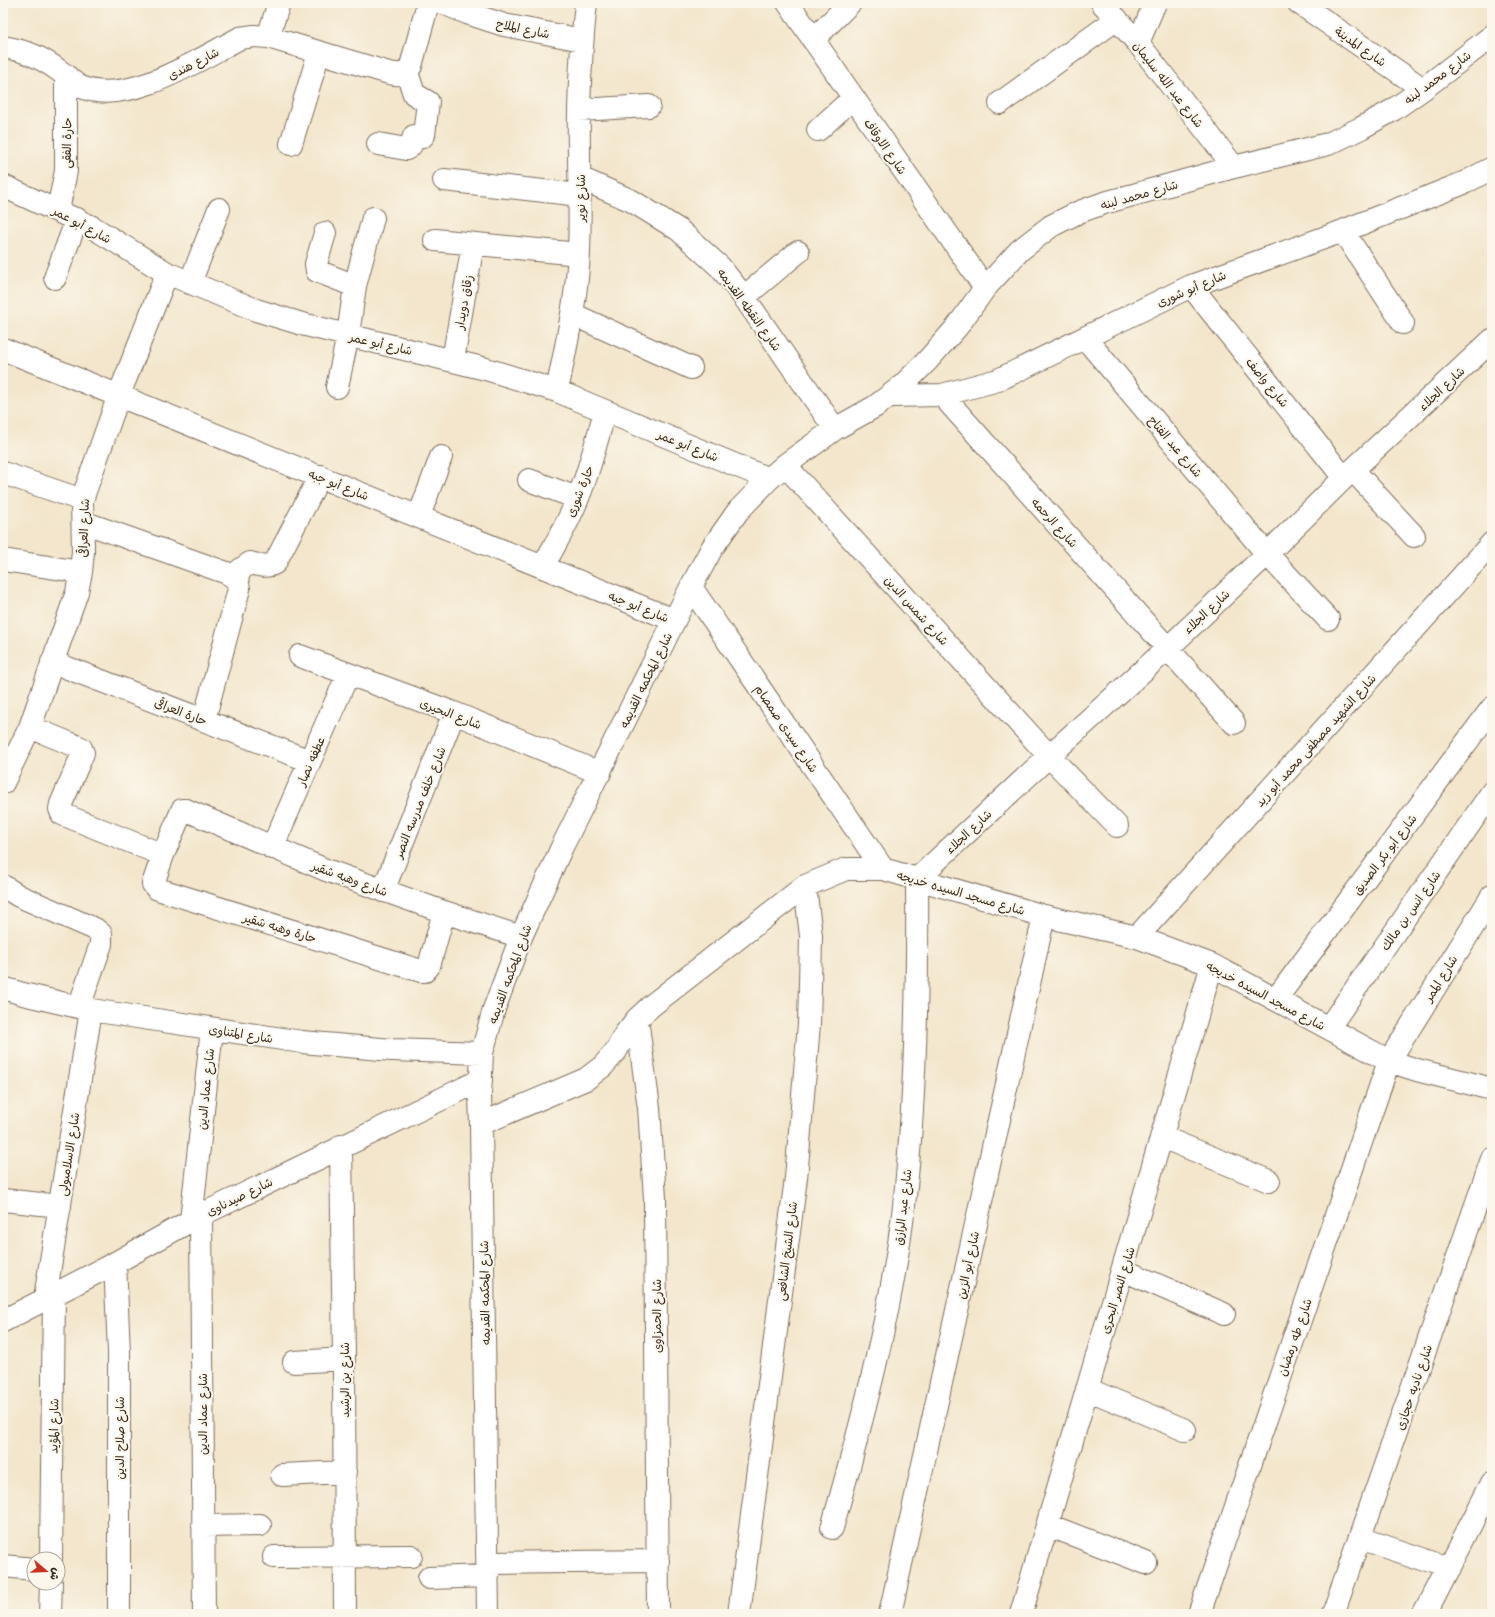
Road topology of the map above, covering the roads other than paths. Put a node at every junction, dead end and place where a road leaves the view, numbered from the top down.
1 (279, 3) edge
2 (428, 3) edge
3 (443, 3) edge
4 (586, 3) edge
5 (788, 3) edge
6 (850, 3) edge
7 (1102, 3) edge
8 (1155, 3) edge
9 (1299, 3) edge
10 (1117, 19) junction
11 (1492, 36) edge
12 (268, 37) junction
13 (582, 40) junction
14 (813, 40) junction
15 (1138, 44) junction
16 (3, 47) edge
17 (319, 53) junction
18 (398, 73) junction
19 (66, 75) junction
20 (1423, 89) junction
21 (853, 98) junction
22 (1000, 104) dead end
23 (649, 106) dead end
24 (579, 110) junction
25 (818, 130) dead end
26 (291, 144) dead end
27 (378, 144) dead end
28 (1234, 167) junction
29 (1492, 168) edge
30 (444, 180) dead end
31 (580, 186) junction
32 (3, 188) edge
33 (219, 208) dead end
34 (67, 215) junction
35 (374, 218) dead end
36 (1343, 231) junction
37 (325, 233) dead end
38 (435, 240) dead end
39 (473, 244) junction
40 (798, 252) dead end
41 (579, 254) junction
42 (167, 273) junction
43 (55, 278) dead end
44 (190, 283) junction
45 (355, 286) junction
46 (1191, 286) junction
47 (985, 288) junction
48 (744, 297) junction
49 (572, 314) junction
50 (1404, 323) dead end
51 (348, 335) junction
52 (1085, 338) junction
53 (1492, 340) edge
54 (3, 349) edge
55 (453, 360) junction
56 (691, 368) dead end
57 (337, 387) dead end
58 (557, 391) junction
59 (119, 395) junction
60 (942, 395) junction
61 (889, 396) junction
62 (605, 411) junction
63 (835, 429) junction
64 (441, 457) dead end
65 (785, 465) junction
66 (3, 473) edge
67 (1349, 474) junction
68 (320, 476) junction
69 (769, 479) junction
70 (529, 480) dead end
71 (577, 498) junction
72 (82, 500) junction
73 (419, 516) junction
74 (82, 522) junction
75 (1414, 536) dead end
76 (1492, 543) edge
77 (1267, 554) junction
78 (3, 560) edge
79 (543, 567) junction
80 (81, 572) junction
81 (237, 579) junction
82 (691, 587) junction
83 (1328, 619) dead end
84 (674, 620) junction
85 (1168, 648) junction
86 (300, 656) dead end
87 (52, 662) junction
88 (348, 674) junction
89 (1492, 708) edge
90 (454, 714) junction
91 (204, 720) junction
92 (1234, 723) dead end
93 (30, 727) junction
94 (1049, 756) junction
95 (310, 760) junction
96 (600, 773) junction
97 (3, 783) edge
98 (1492, 792) edge
99 (182, 810) joint
100 (1117, 826) dead end
101 (272, 848) junction
102 (163, 855) junction
103 (883, 869) junction
104 (917, 879) junction
105 (3, 886) edge
106 (805, 886) junction
107 (383, 891) junction
108 (1492, 896) edge
109 (444, 912) junction
110 (1044, 916) junction
111 (521, 937) junction
112 (1137, 937) junction
113 (1212, 965) junction
114 (3, 988) edge
115 (1276, 999) junction
116 (85, 1008) junction
117 (637, 1019) junction
118 (1329, 1027) junction
119 (212, 1029) junction
120 (482, 1053) junction
121 (1389, 1060) junction
122 (481, 1080) junction
123 (1492, 1089) edge
124 (481, 1124) junction
125 (1162, 1136) junction
126 (341, 1146) junction
127 (1492, 1159) edge
128 (1269, 1181) dead end
129 (3, 1200) edge
130 (60, 1206) junction
131 (196, 1217) junction
132 (115, 1263) junction
133 (1123, 1270) junction
134 (50, 1296) junction
135 (1224, 1314) dead end
136 (3, 1321) edge
137 (344, 1359) junction
138 (294, 1362) dead end
139 (1087, 1389) junction
140 (1184, 1430) dead end
141 (345, 1472) junction
142 (282, 1475) dead end
143 (1492, 1483) edge
144 (260, 1525) dead end
145 (1048, 1525) junction
146 (203, 1526) junction
147 (832, 1528) dead end
148 (1360, 1538) junction
149 (51, 1551) edge
150 (345, 1556) junction
151 (411, 1556) dead end
152 (274, 1557) dead end
153 (658, 1561) junction
154 (1146, 1563) dead end
155 (3, 1566) edge
156 (26, 1568) edge
157 (1449, 1568) junction
158 (488, 1570) junction
159 (429, 1578) dead end
160 (51, 1591) edge
161 (50, 1614) edge
162 (118, 1614) edge
163 (204, 1614) edge
164 (345, 1614) edge
165 (488, 1614) edge
166 (658, 1614) edge
167 (740, 1614) edge
168 (890, 1614) edge
169 (1021, 1614) edge
170 (1199, 1614) edge
171 (1333, 1614) edge
172 (1425, 1614) edge

1 - 12 street
2 - 18 street
3 - 13 street, شارع الملاح
4 - 13 street, شارع نوير
5 - 14 street, شارع الاوقاف
6 - 14 street
7 - 10 street, شارع عبد الله سليمان
8 - 15 street
9 - 20 street, شارع المدينة
10 - 15 street, شارع عبد الله سليمان
10 - 22 street
11 - 20 street, شارع محمد لبنه
12 - 17 street, شارع هندى
12 - 19 street, شارع هندى
13 - 24 street, شارع نوير
14 - 21 street, شارع الاوقاف
15 - 28 street, شارع عبد الله سليمان
16 - 19 street, شارع هندى
17 - 18 street, شارع هندى
17 - 26 street
18 - 27 street
19 - 34 street, حارة الفقى
20 - 28 street, شارع محمد لبنه
21 - 25 street
21 - 47 street, شارع الاوقاف
23 - 24 street
24 - 31 street, شارع نوير
28 - 47 street, شارع محمد لبنه
29 - 36 street, شارع أبو شورى
30 - 31 street, شارع النقطه القديمه
31 - 41 street, شارع نوير
31 - 48 street, شارع النقطه القديمه
32 - 34 street, شارع أبو عمر
33 - 44 street
34 - 42 street, شارع أبو عمر
34 - 43 street, حارة الفقى
35 - 45 street
36 - 46 street, شارع أبو شورى
36 - 50 street
37 - 45 street
38 - 39 street
39 - 41 street
39 - 55 street, زقاق دويدار
40 - 48 street
41 - 49 street, شارع نوير
42 - 44 street, شارع أبو عمر
42 - 59 street, شارع العراقى
44 - 51 street, شارع أبو عمر
45 - 51 street
46 - 52 street, شارع أبو شورى
46 - 67 street, شارع واصف
47 - 61 street, شارع محمد لبنه
48 - 63 street, شارع النقطه القديمه
49 - 56 street
49 - 58 street, شارع نوير
51 - 55 street, شارع أبو عمر
51 - 57 street
52 - 60 street, شارع أبو شورى
52 - 77 street, شارع عبد الفتاح
53 - 67 street, شارع الجلاء
54 - 59 street, شارع أبو جبه
55 - 58 street, شارع أبو عمر
58 - 62 street, شارع أبو عمر
59 - 68 street, شارع أبو جبه
59 - 72 street, شارع العراقى
60 - 61 street, شارع أبو شورى
60 - 85 street, شارع الرحمه
61 - 63 street, شارع محمد لبنه
62 - 69 street, شارع أبو عمر
62 - 71 street, حارة شورى
63 - 65 street, شارع المحكمه القديمه
64 - 73 street
65 - 69 street, شارع المحكمه القديمه
65 - 94 street, شارع شمس الدين
66 - 72 street
67 - 75 street, شارع واصف
67 - 77 street, شارع الجلاء
68 - 73 street, شارع أبو جبه
68 - 81 street
69 - 82 street, شارع المحكمه القديمه
70 - 71 street
71 - 79 street, حارة شورى
72 - 74 street, شارع العراقى
73 - 79 street, شارع أبو جبه
74 - 80 street, شارع العراقى
74 - 81 street
76 - 112 street, شارع الشهيد مصطفى محمد أبو زيد
77 - 83 street, شارع عبد الفتاح
77 - 85 street, شارع الجلاء
78 - 80 street
79 - 84 street, شارع أبو جبه
80 - 87 street, شارع العراقى
81 - 91 street
82 - 84 street, شارع المحكمه القديمه
82 - 103 street, شارع سيدى صمصام
84 - 96 street, شارع المحكمه القديمه
85 - 92 street, شارع الرحمه
85 - 94 street, شارع الجلاء
86 - 88 street, شارع البحيرى
87 - 91 street, حارة العراقى
87 - 93 street, شارع العراقى
88 - 90 street, شارع البحيرى
88 - 95 street, عطفه نصار
89 - 115 street, شارع أبو بكر الصديق
90 - 96 street, شارع البحيرى
90 - 107 street, شارع خلف مدرسه النصر
91 - 95 street, حارة العراقى
93 - 97 street, شارع العراقى
93 - 102 street
94 - 100 street, شارع شمس الدين
94 - 104 street, شارع الجلاء
95 - 101 street, عطفه نصار
96 - 111 street, شارع المحكمه القديمه
98 - 118 street, شارع انس بن مالك
99 - 101 street, شارع وهبه شقير
99 - 102 street, حارة وهبه شقير
101 - 107 street, شارع وهبه شقير
102 - 109 street, حارة وهبه شقير
103 - 104 street, شارع مسجد السيده خديجه
103 - 106 street, شارع مسجد السيده خديجه
104 - 110 street, شارع مسجد السيده خديجه
104 - 147 street, شارع عبد الرازق
105 - 116 street, شارع الاسلامبولى
106 - 117 street, شارع مسجد السيده خديجه
106 - 167 street, شارع الشيخ الشافعى
107 - 109 street, شارع وهبه شقير
108 - 121 street, شارع الممر
109 - 111 street, شارع وهبه شقير
110 - 112 street, شارع مسجد السيده خديجه
110 - 168 street, شارع أبو الزين
111 - 120 street, شارع المحكمه القديمه
112 - 113 street, شارع مسجد السيده خديجه
113 - 115 street, شارع مسجد السيده خديجه
113 - 125 street, شارع النصر البحرى
114 - 116 street, شارع المتناوى
115 - 118 street, شارع مسجد السيده خديجه
116 - 119 street, شارع المتناوى
116 - 130 street, شارع الاسلامبولى
117 - 124 street, شارع مسجد السيده خديجه
117 - 153 street, شارع الحمزاوى
118 - 121 street, شارع مسجد السيده خديجه
119 - 120 street, شارع المتناوى
119 - 131 street, شارع عماد الدين
120 - 122 street, شارع المحكمه القديمه
121 - 123 street, شارع مسجد السيده خديجه
121 - 170 street, شارع طه رمضان
122 - 124 street, شارع المحكمه القديمه
122 - 126 street, شارع صيدناوى
124 - 158 street, شارع المحكمه القديمه
125 - 128 street
125 - 133 street, شارع النصر البحرى
126 - 131 street, شارع صيدناوى
126 - 137 street, شارع بن الرشيد
127 - 148 street, شارع ناديه حجازى
129 - 130 street
130 - 134 street, شارع الاسلامبولى
131 - 132 street, شارع صيدناوى
131 - 146 street, شارع عماد الدين
132 - 134 street, شارع صيدناوى
132 - 162 street, شارع صلاح الدين
133 - 135 street
133 - 139 street, شارع النصر البحرى
134 - 136 street, شارع صيدناوى
134 - 149 street, شارع المؤيد
137 - 138 street
137 - 141 street, شارع بن الرشيد
139 - 140 street
139 - 145 street, شارع النصر البحرى
141 - 142 street
141 - 150 street, شارع بن الرشيد
143 - 157 street
144 - 146 street
145 - 154 street
145 - 169 street, شارع النصر البحرى
146 - 163 street, شارع عماد الدين
148 - 157 street
148 - 171 street, شارع ناديه حجازى
150 - 151 street
150 - 152 street
150 - 164 street, شارع بن الرشيد
153 - 158 street
153 - 166 street, شارع الحمزاوى
155 - 156 street
157 - 172 street
158 - 159 street
158 - 165 street, شارع المحكمه القديمه
160 - 161 street

